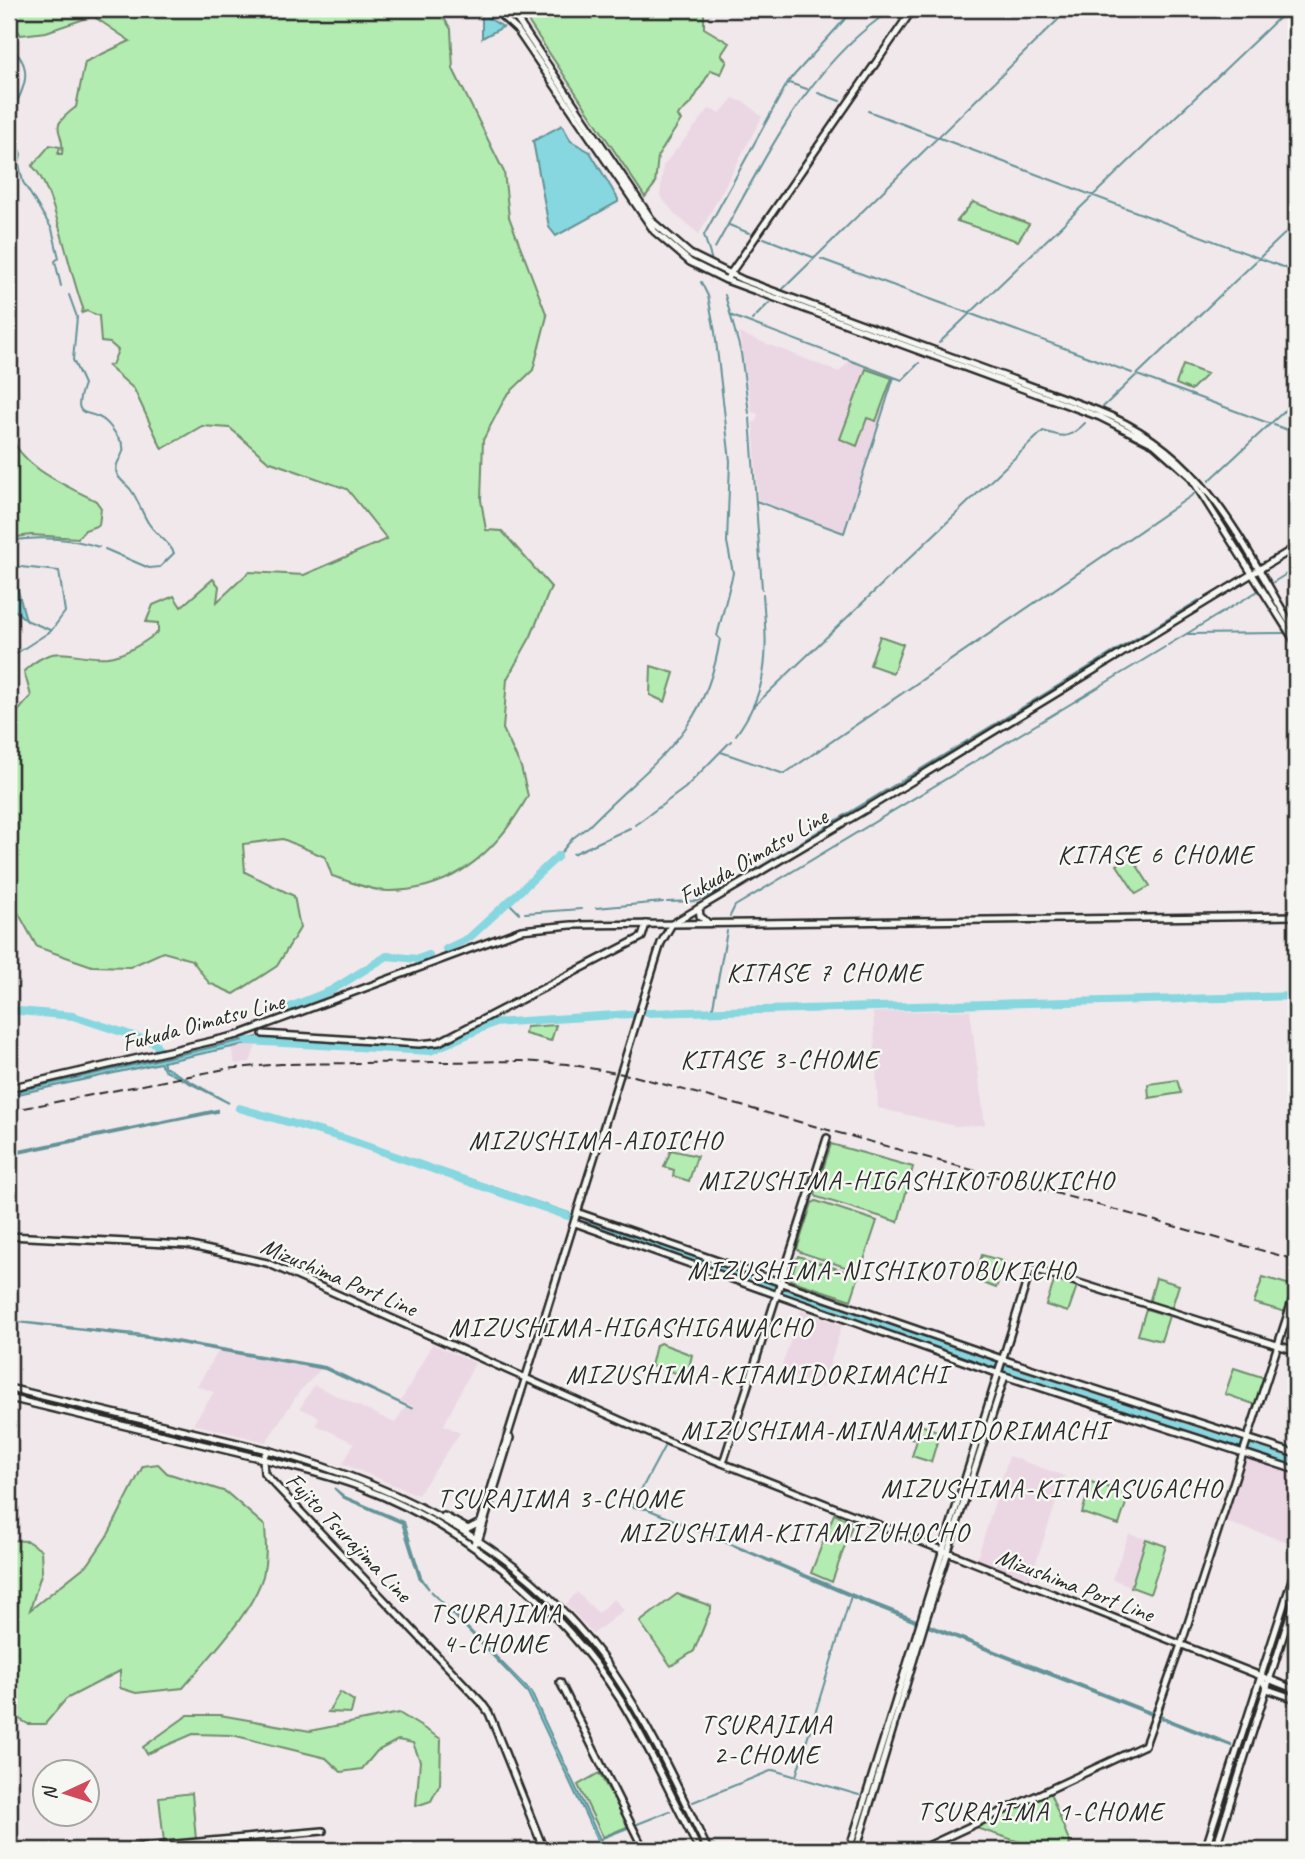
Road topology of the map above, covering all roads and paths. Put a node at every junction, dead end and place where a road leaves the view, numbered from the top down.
1 (494, 9) edge
2 (510, 9) edge
3 (913, 9) edge
4 (728, 277) junction
5 (1296, 547) edge
6 (1255, 571) junction
7 (1296, 633) edge
8 (1296, 643) edge
9 (699, 908) junction
10 (1296, 916) edge
11 (646, 924) junction
12 (672, 924) junction
13 (709, 924) junction
14 (263, 1034) dead end
15 (9, 1088) edge
16 (827, 1138) dead end
17 (579, 1213) junction
18 (575, 1223) junction
19 (9, 1236) edge
20 (1296, 1289) edge
21 (779, 1290) junction
22 (1278, 1345) junction
23 (1296, 1350) edge
24 (999, 1367) junction
25 (1005, 1376) junction
26 (527, 1379) junction
27 (9, 1388) edge
28 (9, 1398) edge
29 (997, 1401) junction
30 (1246, 1446) junction
31 (267, 1450) junction
32 (505, 1452) junction
33 (1296, 1454) edge
34 (263, 1459) junction
35 (723, 1463) junction
36 (1296, 1470) edge
37 (438, 1515) junction
38 (481, 1521) junction
39 (477, 1540) junction
40 (473, 1547) junction
41 (945, 1553) junction
42 (1296, 1567) edge
43 (1296, 1596) edge
44 (921, 1624) junction
45 (1181, 1646) junction
46 (1261, 1678) junction
47 (1269, 1680) junction
48 (560, 1682) dead end
49 (1267, 1689) junction
50 (1296, 1690) edge
51 (1296, 1699) edge
52 (323, 1831) dead end
53 (107, 1850) edge
54 (544, 1850) edge
55 (644, 1850) edge
56 (699, 1850) edge
57 (708, 1850) edge
58 (849, 1850) edge
59 (856, 1850) edge
60 (919, 1850) edge
61 (1205, 1850) edge
62 (1215, 1850) edge

1 - 4 street
2 - 4 street
3 - 4 street
4 - 6 street
5 - 6 street, Fukuda Oimatsu Line
6 - 7 street
6 - 8 street
6 - 9 street, Fukuda Oimatsu Line
9 - 12 street, Fukuda Oimatsu Line
9 - 13 street
10 - 13 street
11 - 12 street, Fukuda Oimatsu Line
11 - 14 street
11 - 15 street, Fukuda Oimatsu Line
12 - 13 street
12 - 17 street
16 - 21 street
17 - 18 street
17 - 21 street
18 - 21 street
18 - 26 street
19 - 26 street, Mizushima Port Line
20 - 22 street
21 - 24 street
21 - 24 street
21 - 35 street
22 - 23 street
22 - 24 street
22 - 30 street
24 - 25 street
24 - 29 street
24 - 30 street
24 - 41 street
25 - 29 street
25 - 30 street
26 - 32 street
26 - 35 street, Mizushima Port Line
27 - 31 street, Fujito Tsurajima Line
28 - 34 street, Fujito Tsurajima Line
29 - 41 street
30 - 33 street
30 - 36 street
30 - 45 street
31 - 34 street, Fujito Tsurajima Line
31 - 37 street
32 - 38 street
32 - 39 street
34 - 40 street
34 - 54 street, Fujito Tsurajima Line
35 - 41 street, Mizushima Port Line
37 - 38 street
37 - 39 street
38 - 39 street
39 - 40 street
39 - 57 street
40 - 56 street
41 - 44 street
41 - 45 street, Mizushima Port Line
42 - 46 street
43 - 47 street
44 - 58 street
44 - 59 street
45 - 46 street, Mizushima Port Line
45 - 60 street
46 - 47 street, Mizushima Port Line
46 - 49 street
46 - 61 street
47 - 49 street
47 - 50 street, Mizushima Port Line
48 - 55 street
49 - 51 street
49 - 62 street
52 - 53 street

